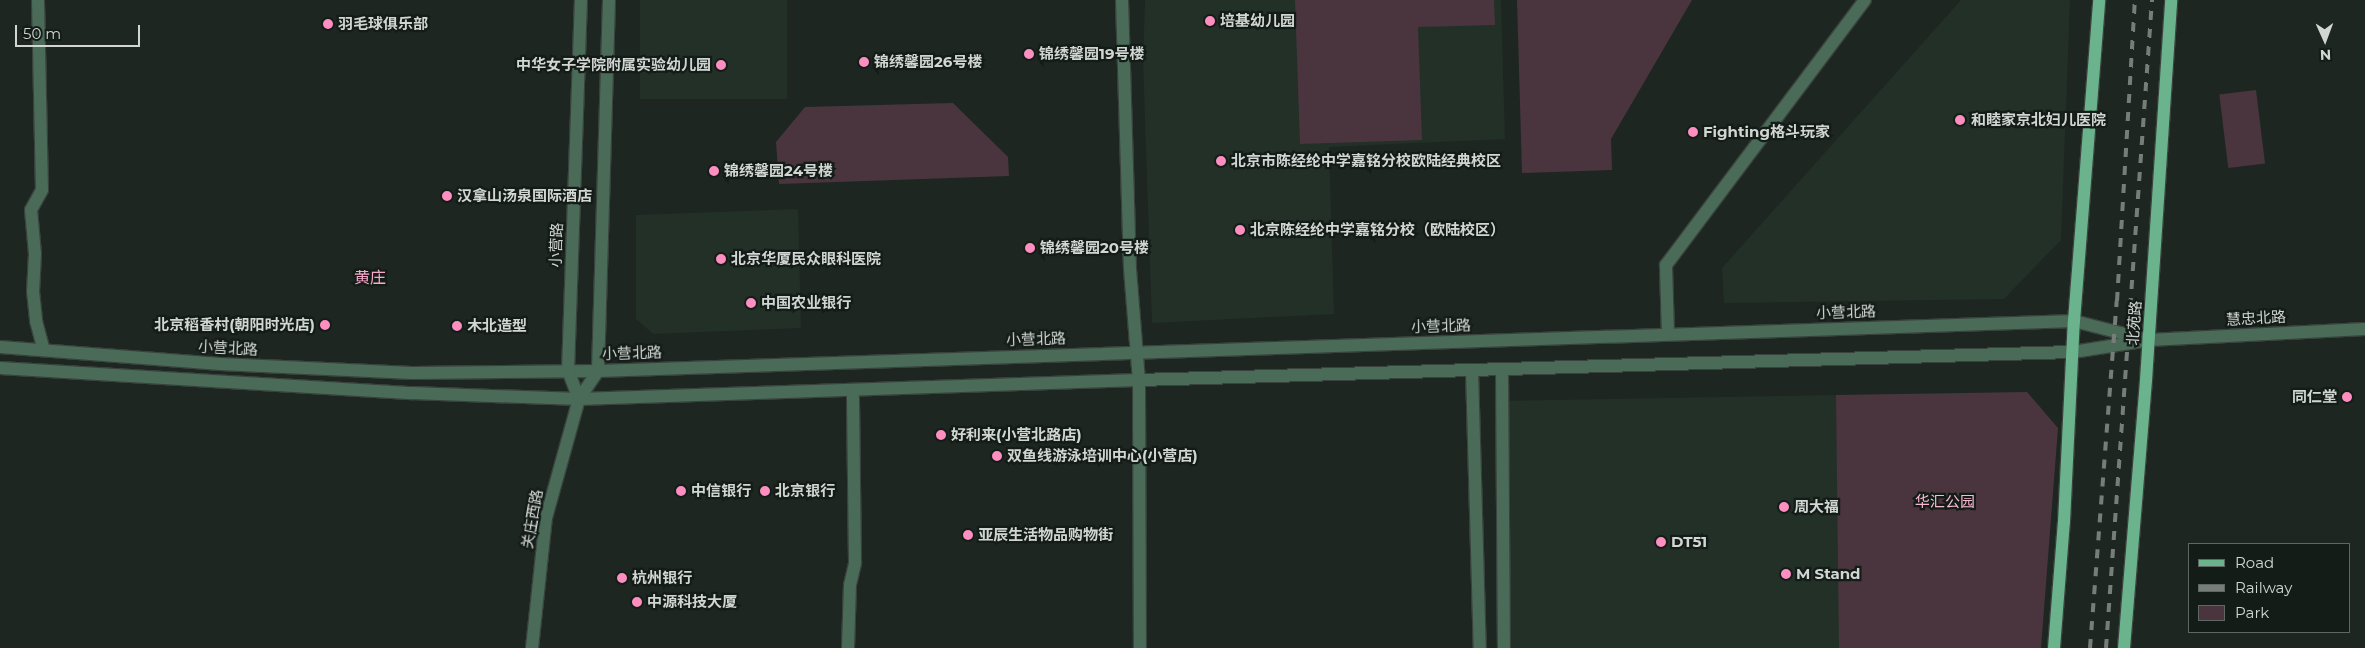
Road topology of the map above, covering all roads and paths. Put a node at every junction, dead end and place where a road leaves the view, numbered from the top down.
1 (38, 0) edge
2 (581, 0) edge
3 (609, 0) edge
4 (1122, 0) edge
5 (1865, 0) edge
6 (2099, 0) edge
7 (2171, 0) edge
8 (2074, 321) junction
9 (2365, 329) edge
10 (1668, 334) junction
11 (2149, 340) junction
12 (0, 347) edge
13 (44, 350) junction
14 (1137, 352) junction
15 (2073, 352) junction
16 (0, 368) edge
17 (1502, 369) junction
18 (1472, 370) junction
19 (568, 371) junction
20 (598, 371) junction
21 (1139, 380) junction
22 (853, 390) junction
23 (579, 399) junction
24 (532, 648) edge
25 (848, 648) edge
26 (1140, 648) edge
27 (1480, 648) edge
28 (1504, 648) edge
29 (2054, 648) edge
30 (2124, 648) edge

1 - 13 street
2 - 19 street, 小营路
3 - 20 street
4 - 14 street
5 - 10 street
6 - 8 main road
7 - 11 main road, 北苑路
8 - 10 street, 小营北路
8 - 11 street, 小营北路
8 - 15 main road
9 - 11 street, 慧忠北路
10 - 14 street, 小营北路
11 - 15 street
11 - 30 main road, 北苑路
12 - 13 street, 小营北路
13 - 19 street, 小营北路
14 - 20 street, 小营北路
14 - 21 street
15 - 17 street
15 - 29 main road
16 - 23 street
17 - 18 street
17 - 28 street
18 - 21 street
18 - 27 street
19 - 20 street, 小营北路
19 - 23 street, 小营路
20 - 23 street, 关庄西路
21 - 22 street
21 - 26 street
22 - 23 street
22 - 25 street
23 - 24 street, 关庄西路

